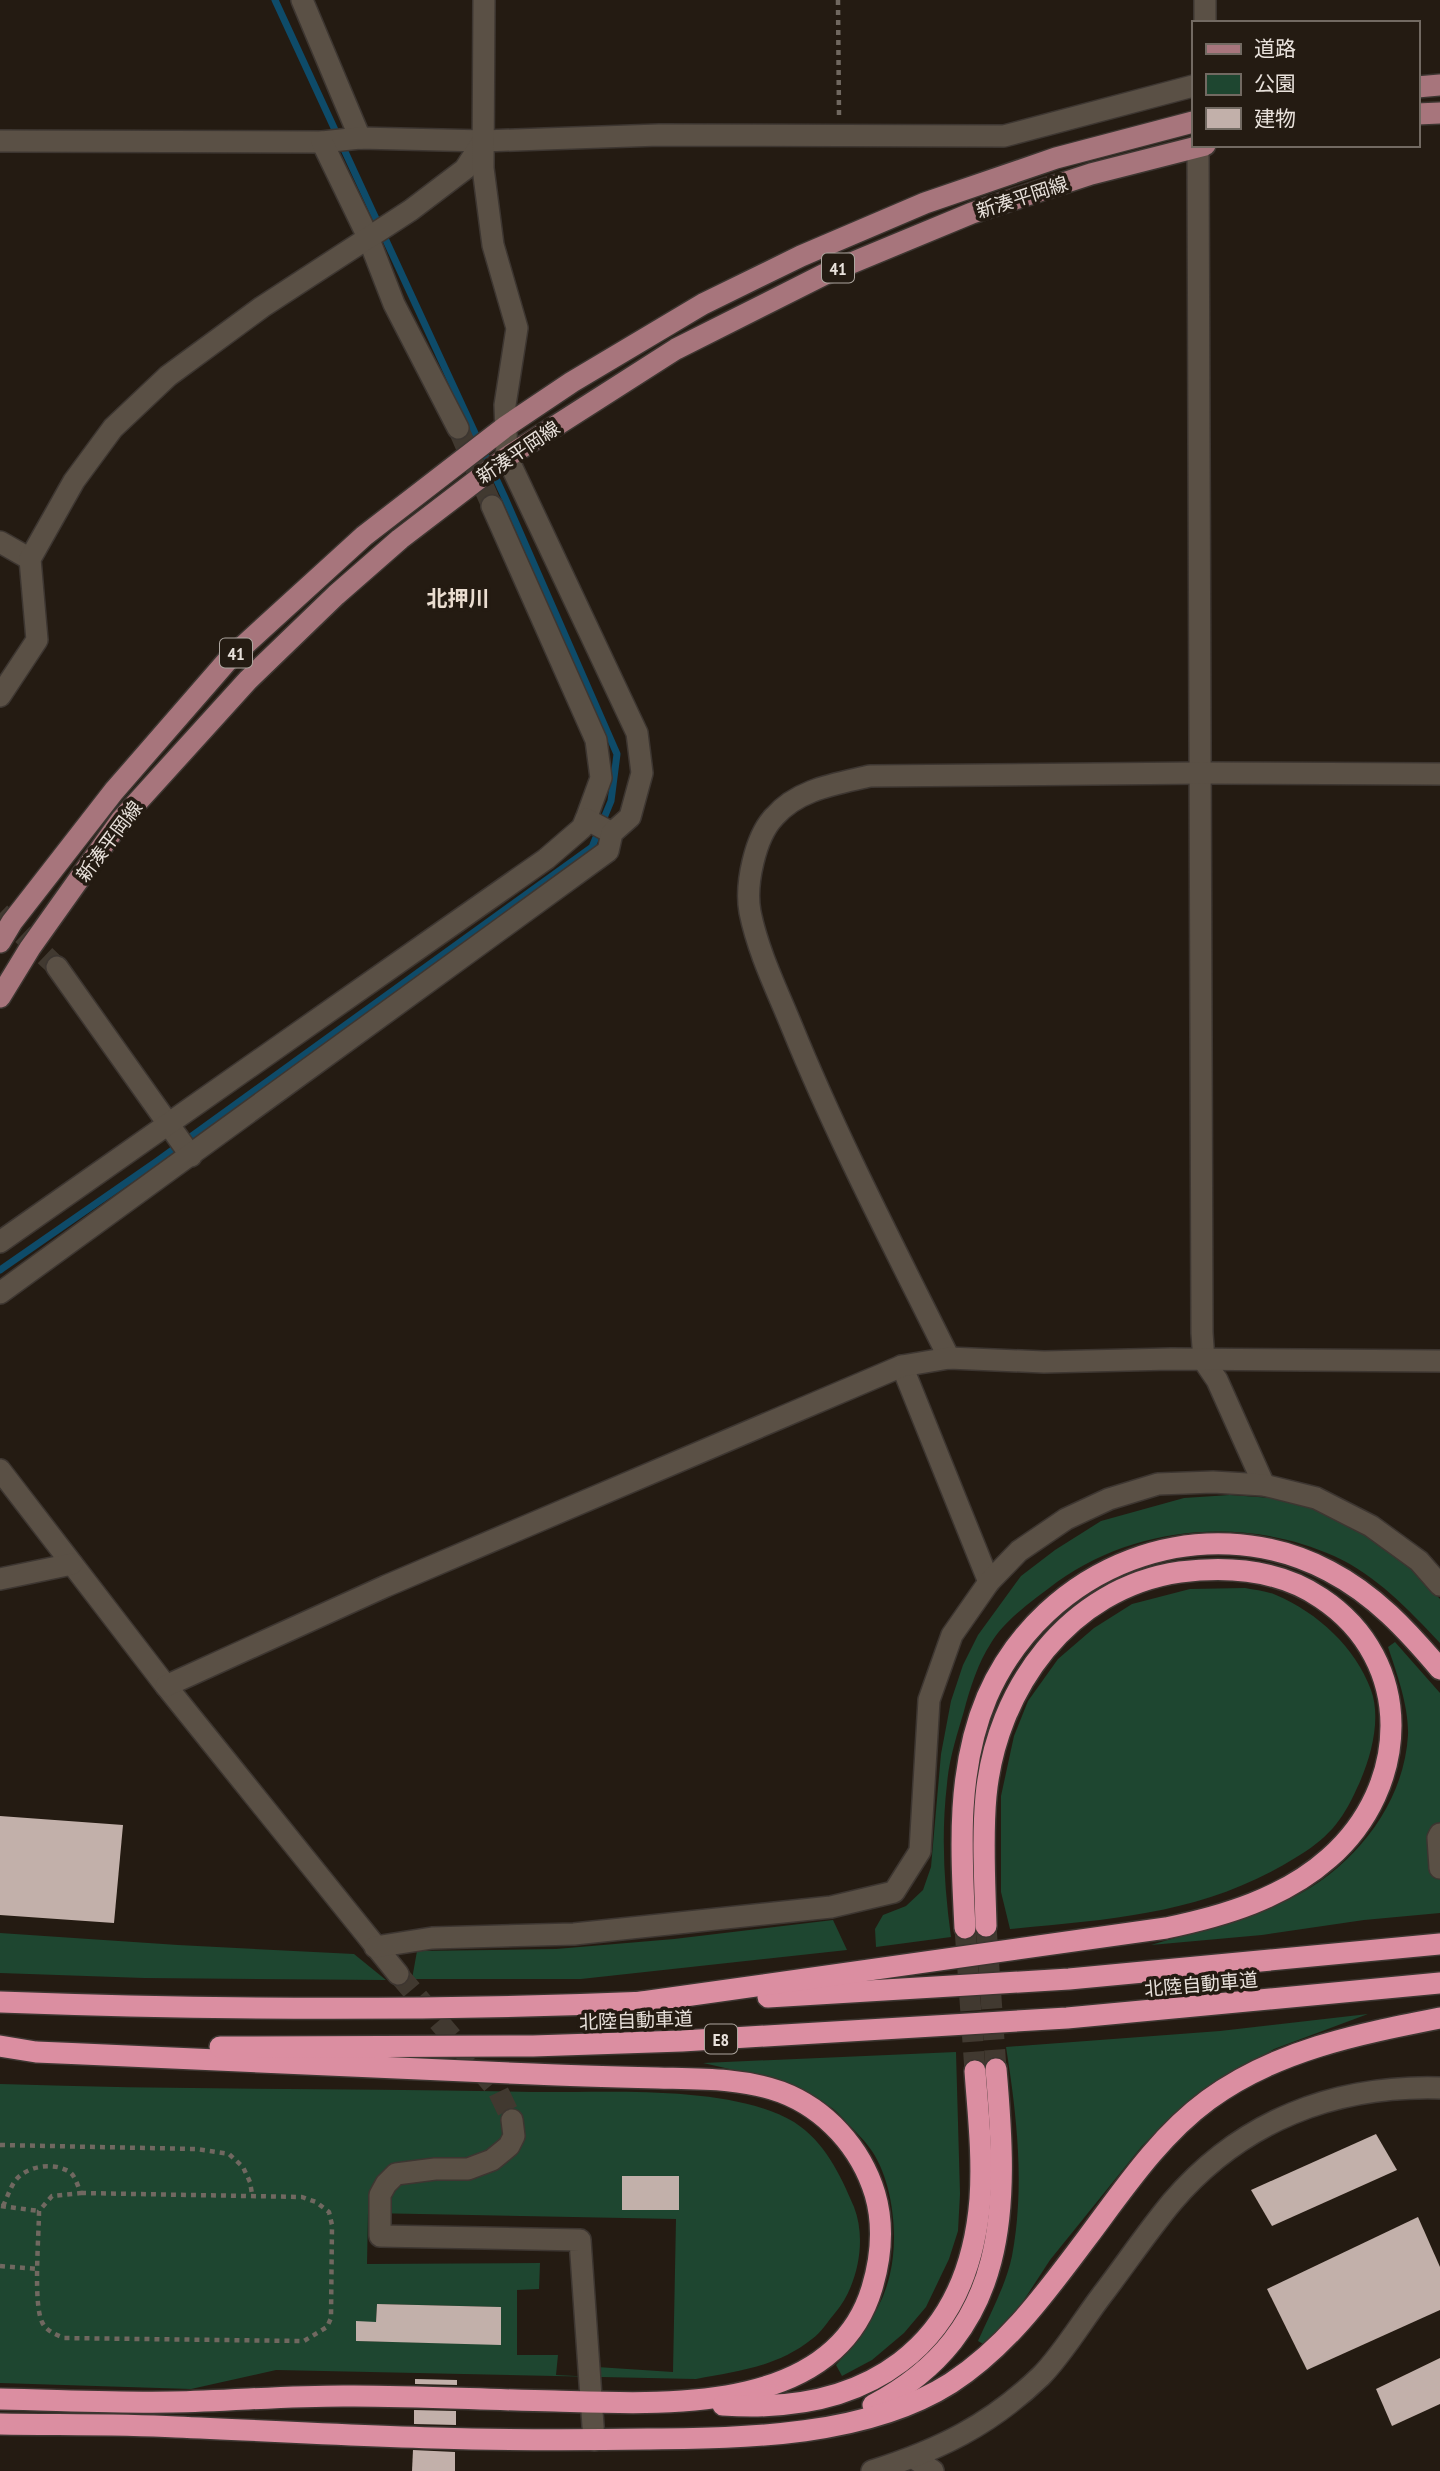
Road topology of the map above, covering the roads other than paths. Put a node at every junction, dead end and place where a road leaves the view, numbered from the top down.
1 (302, 0) edge
2 (484, 0) edge
3 (1205, 0) edge
4 (1205, 21) edge
5 (1440, 85) edge
6 (1192, 86) edge
7 (1419, 87) edge
8 (1440, 113) edge
9 (1419, 114) edge
10 (1192, 122) edge
11 (360, 138) junction
12 (0, 141) edge
13 (484, 141) junction
14 (323, 142) junction
15 (1196, 147) edge
16 (1200, 147) edge
17 (368, 237) junction
18 (505, 427) junction
19 (458, 428) tunnel mouth
20 (507, 457) junction
21 (492, 506) tunnel mouth
22 (0, 542) edge
23 (30, 559) junction
24 (0, 695) edge
25 (1201, 773) junction
26 (1440, 774) edge
27 (586, 818) junction
28 (612, 833) junction
29 (0, 942) edge
30 (57, 967) tunnel mouth
31 (0, 997) edge
32 (167, 1123) junction
33 (191, 1156) junction
34 (0, 1242) edge
35 (0, 1293) edge
36 (949, 1358) junction
37 (1204, 1361) junction
38 (1440, 1361) edge
39 (902, 1366) junction
40 (0, 1470) edge
41 (1264, 1485) junction
42 (72, 1564) junction
43 (0, 1579) edge
44 (989, 1582) junction
45 (1440, 1585) edge
46 (1440, 1669) edge
47 (166, 1686) junction
48 (1440, 1834) edge
49 (1440, 1868) edge
50 (986, 1926) tunnel mouth
51 (965, 1928) tunnel mouth
52 (1440, 1944) edge
53 (375, 1947) junction
54 (398, 1974) tunnel mouth
55 (1440, 1983) edge
56 (0, 2002) edge
57 (635, 2003) junction
58 (1440, 2018) edge
59 (0, 2044) edge
60 (996, 2069) tunnel mouth
61 (975, 2071) tunnel mouth
62 (1440, 2088) edge
63 (512, 2120) tunnel mouth
64 (0, 2399) edge
65 (592, 2402) junction
66 (672, 2402) junction
67 (0, 2424) edge
68 (820, 2428) junction
69 (594, 2440) junction
70 (914, 2458) junction
71 (872, 2471) edge
72 (933, 2471) edge

1 - 11 street
2 - 13 street
3 - 4 street
5 - 7 main road
6 - 13 street
8 - 9 main road
10 - 18 main road, 新湊平岡線 / 41
11 - 13 street
11 - 14 street
12 - 14 street
13 - 17 street
13 - 18 street
14 - 17 street
15 - 20 main road, 新湊平岡線 / 41
16 - 25 street
17 - 19 street
17 - 23 street
18 - 20 street
18 - 29 main road, 新湊平岡線 / 41
20 - 28 street
20 - 31 main road, 新湊平岡線 / 41
21 - 27 street
22 - 23 street
23 - 24 street
25 - 26 street
25 - 36 street
25 - 37 street
27 - 28 street
27 - 32 street
28 - 33 street
30 - 32 street
32 - 33 street
32 - 34 street
33 - 35 street
36 - 37 street
36 - 39 street
37 - 38 street
37 - 41 street
39 - 44 street
39 - 47 street
40 - 42 street
41 - 44 street
41 - 45 street
42 - 43 street
42 - 47 street
44 - 53 street
46 - 51 highway
47 - 53 street
48 - 49 street
50 - 57 highway
52 - 57 highway, 北陸自動車道 / E8
53 - 54 street
55 - 59 highway, 北陸自動車道 / E8
56 - 57 highway, 北陸自動車道 / E8
58 - 68 highway
59 - 66 highway
60 - 68 highway
61 - 66 highway
62 - 70 street
63 - 65 street
64 - 65 highway
65 - 66 highway
65 - 69 street
67 - 69 highway
68 - 69 highway
70 - 71 street
70 - 72 street

